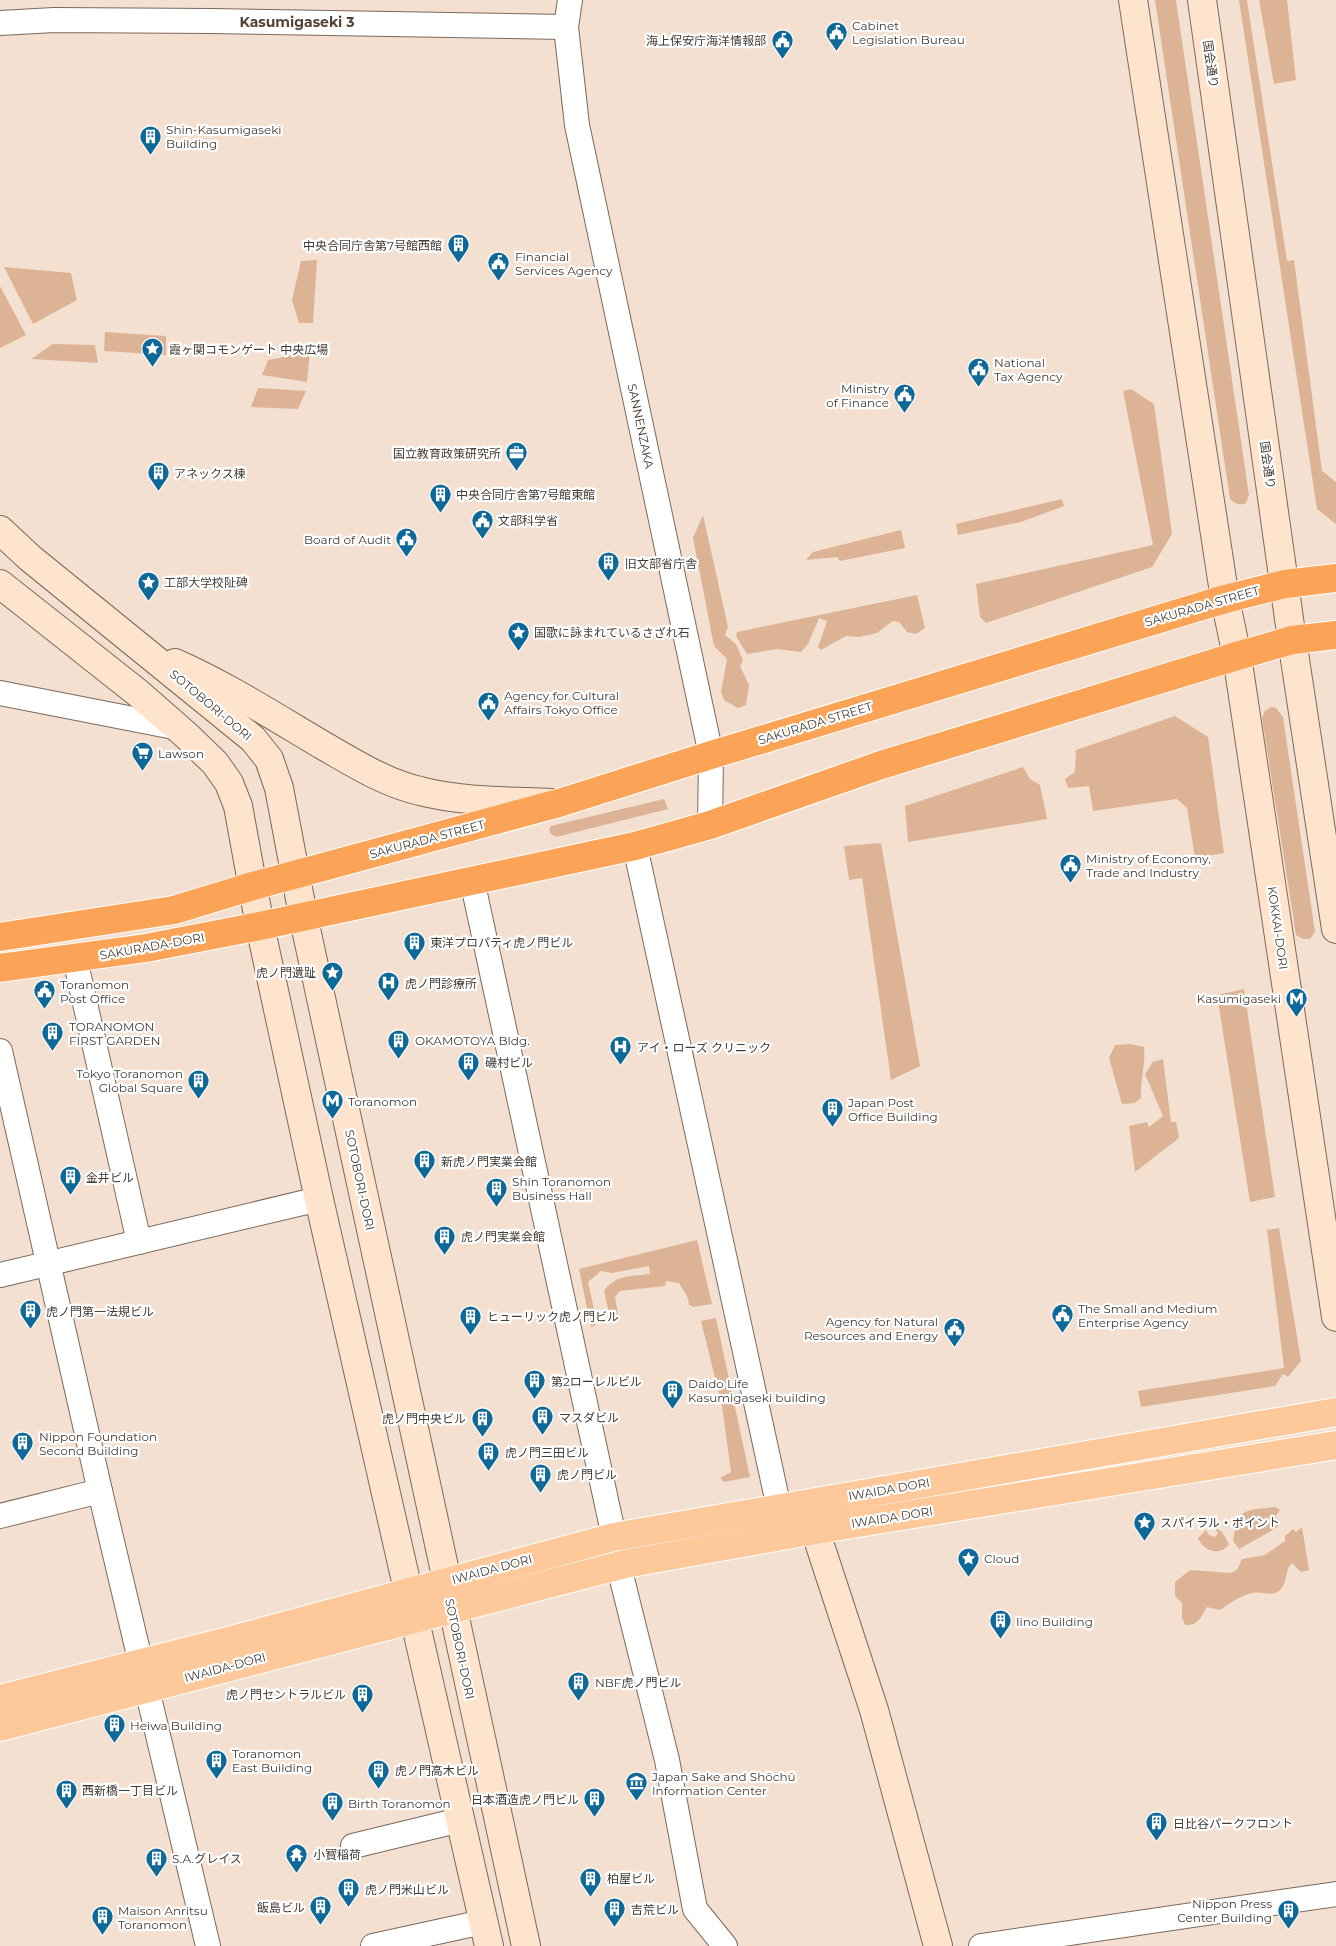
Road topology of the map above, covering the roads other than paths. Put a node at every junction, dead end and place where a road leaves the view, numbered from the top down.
1 (570, 0) edge
2 (1133, 0) edge
3 (1202, 0) edge
4 (0, 23) edge
5 (566, 27) junction
6 (0, 530) edge
7 (1336, 578) edge
8 (0, 584) edge
9 (1284, 584) junction
10 (1225, 599) junction
11 (1336, 635) edge
12 (1292, 640) junction
13 (142, 649) junction
14 (1237, 656) junction
15 (0, 693) edge
16 (179, 728) junction
17 (711, 754) junction
18 (559, 803) junction
19 (710, 824) junction
20 (635, 846) junction
21 (295, 875) junction
22 (472, 880) junction
23 (253, 886) junction
24 (303, 915) junction
25 (260, 926) junction
26 (1336, 930) edge
27 (0, 937) edge
28 (75, 959) junction
29 (0, 968) edge
30 (0, 1051) edge
31 (8, 1122) edge
32 (319, 1199) junction
33 (138, 1242) junction
34 (48, 1264) junction
35 (0, 1275) edge
36 (1336, 1316) edge
37 (1336, 1412) edge
38 (1336, 1445) edge
39 (100, 1492) junction
40 (0, 1516) edge
41 (798, 1520) junction
42 (614, 1537) junction
43 (619, 1567) junction
44 (445, 1581) junction
45 (408, 1591) junction
46 (452, 1610) junction
47 (414, 1618) junction
48 (144, 1675) junction
49 (0, 1699) edge
50 (0, 1727) edge
51 (460, 1820) junction
52 (353, 1846) dead end
53 (1336, 1894) edge
54 (486, 1934) edge
55 (208, 1946) edge
56 (373, 1946) edge
57 (526, 1946) edge
58 (725, 1946) edge
59 (938, 1946) edge
60 (981, 1946) edge

1 - 5 street, SANNENZAKA
2 - 10 main road
3 - 9 main road, 国会通り
4 - 5 street
5 - 17 street, SANNENZAKA
6 - 13 main road, SOTOBORI-DORI
7 - 9 highway, SAKURADA STREET
8 - 16 main road
9 - 10 highway, SAKURADA STREET
9 - 12 main road, 国会通り
10 - 14 main road, KOKKAI-DORI
10 - 17 highway, SAKURADA STREET
11 - 12 highway
12 - 14 highway
12 - 26 main road, 国会通り
13 - 18 main road
13 - 21 main road, SOTOBORI-DORI
14 - 19 highway
14 - 36 main road, KOKKAI-DORI
15 - 16 street
16 - 23 main road
17 - 18 highway, SAKURADA STREET
17 - 19 street, SANNENZAKA
18 - 21 highway, SAKURADA STREET
19 - 20 highway
20 - 22 highway
20 - 41 street
21 - 23 highway
21 - 24 main road, SOTOBORI-DORI
22 - 24 highway
22 - 42 street
23 - 25 main road
23 - 27 highway
24 - 25 highway, SAKURADA-DORI
24 - 44 main road, SOTOBORI-DORI
25 - 28 highway, SAKURADA-DORI
25 - 32 main road
28 - 29 highway, SAKURADA-DORI
28 - 33 street
30 - 31 street
31 - 34 street
32 - 33 street
32 - 45 main road
33 - 34 street
34 - 35 street
34 - 39 street
37 - 41 main road, IWAIDA DORI
38 - 41 main road, IWAIDA DORI
39 - 40 street
39 - 48 street
41 - 42 main road, IWAIDA DORI
41 - 43 main road, IWAIDA DORI
41 - 59 main road
42 - 44 main road, IWAIDA DORI
43 - 46 main road, IWAIDA DORI
43 - 58 street
44 - 45 main road, IWAIDA-DORI
44 - 46 main road, SOTOBORI-DORI
45 - 47 main road
45 - 48 main road, IWAIDA-DORI
46 - 47 main road, IWAIDA-DORI
46 - 57 main road, SOTOBORI-DORI
47 - 48 main road, IWAIDA-DORI
47 - 51 main road
48 - 49 main road, IWAIDA-DORI
48 - 50 main road, IWAIDA-DORI
48 - 55 street
51 - 52 street
51 - 54 main road
53 - 60 street
54 - 56 street

